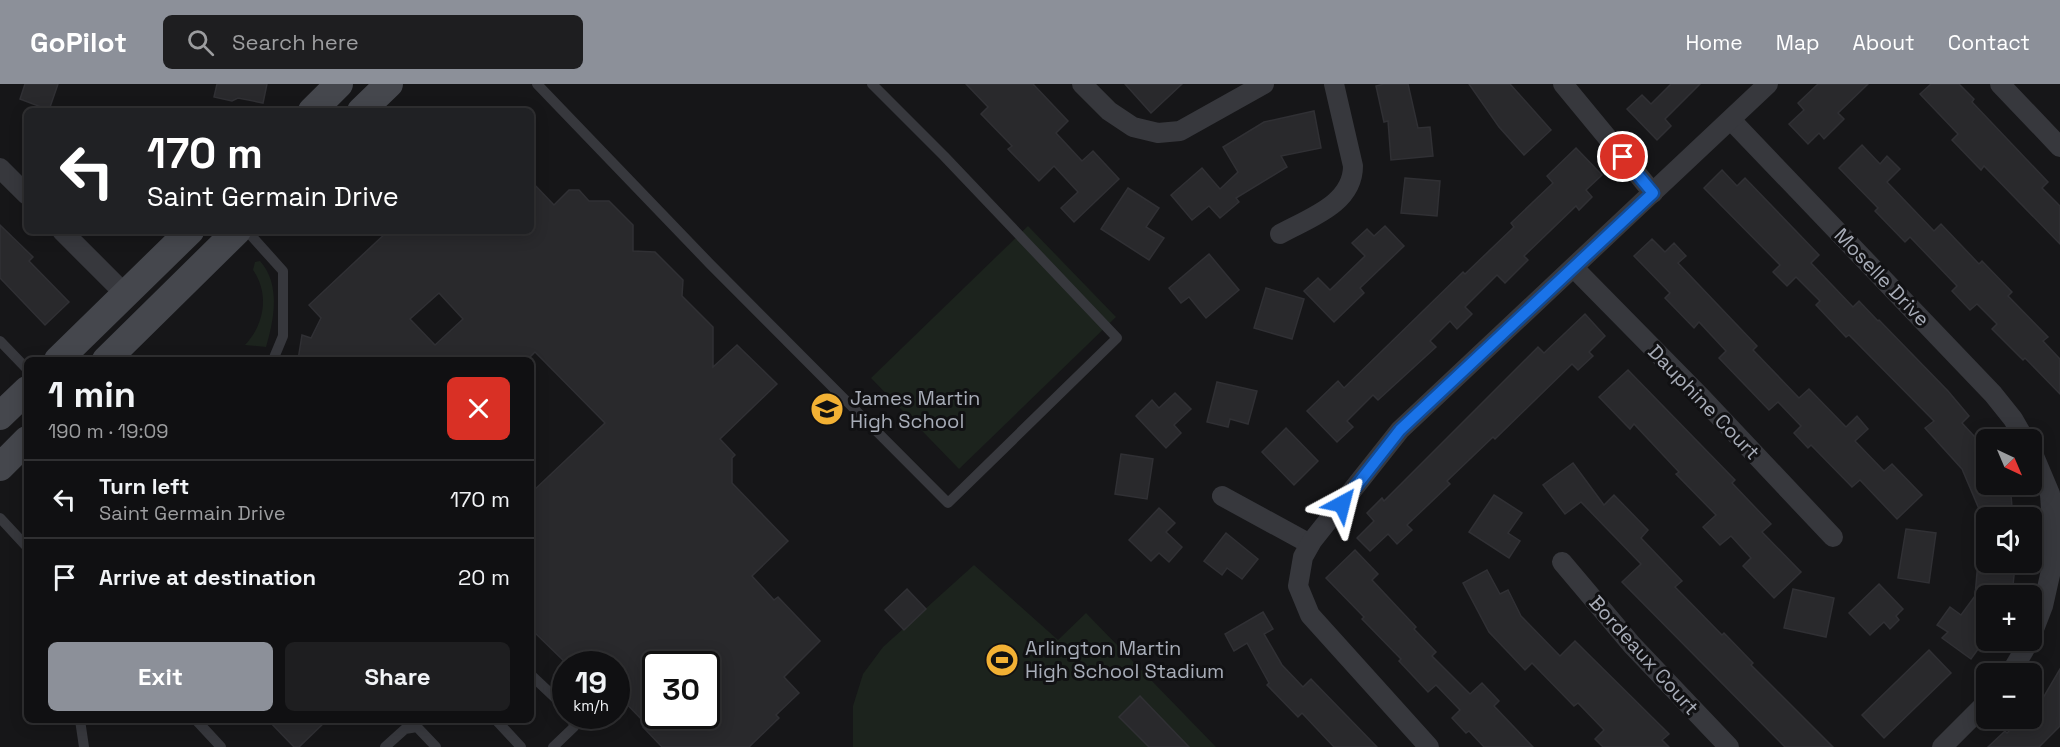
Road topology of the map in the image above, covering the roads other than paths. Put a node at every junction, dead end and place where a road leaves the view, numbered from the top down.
1 (339, 84) edge
2 (388, 84) edge
3 (537, 84) edge
4 (872, 84) edge
5 (1082, 84) edge
6 (1264, 84) edge
7 (1334, 84) edge
8 (1563, 84) edge
9 (1768, 84) edge
10 (2000, 84) edge
11 (315, 108) edge
12 (364, 108) edge
13 (1731, 120) junction
14 (2060, 147) edge
15 (0, 168) edge
16 (24, 192) edge
17 (1653, 193) junction
18 (65, 234) edge
19 (187, 234) edge
20 (250, 234) edge
21 (1280, 234) dead end
22 (224, 237) edge
23 (1574, 267) junction
24 (125, 294) junction
25 (0, 341) edge
26 (61, 357) edge
27 (109, 357) edge
28 (274, 357) edge
29 (24, 366) edge
30 (24, 393) edge
31 (0, 416) edge
32 (2019, 429) edge
33 (24, 443) edge
34 (0, 467) edge
35 (2042, 475) edge
36 (1222, 496) dead end
37 (0, 518) edge
38 (1833, 537) dead end
39 (24, 543) edge
40 (1310, 544) junction
41 (1562, 562) dead end
42 (2042, 609) edge
43 (534, 678) edge
44 (552, 695) edge
45 (1976, 713) edge
46 (80, 723) edge
47 (199, 723) edge
48 (499, 723) edge
49 (571, 729) edge
50 (84, 747) edge
51 (221, 747) edge
52 (385, 747) edge
53 (436, 747) edge
54 (521, 747) edge
55 (553, 747) edge
56 (1429, 747) edge
57 (1729, 747) edge
58 (1942, 747) edge

1 - 11 main road
2 - 12 main road
3 - 4 lane
5 - 6 street
7 - 21 street
8 - 17 street
9 - 13 street
10 - 14 street
13 - 17 street
13 - 32 street, Moselle Drive
15 - 16 street
17 - 23 street
18 - 24 street
19 - 24 main road
20 - 28 lane
22 - 27 main road
23 - 38 street, Dauphine Court
23 - 40 street
24 - 26 main road
25 - 29 lane
30 - 31 main road
33 - 34 main road
35 - 42 street
36 - 40 street
37 - 39 lane
40 - 56 street
41 - 57 street, Bordeaux Court
43 - 44 lane
45 - 58 street
46 - 50 lane
47 - 51 lane
48 - 54 lane
49 - 55 lane
52 - 53 lane

